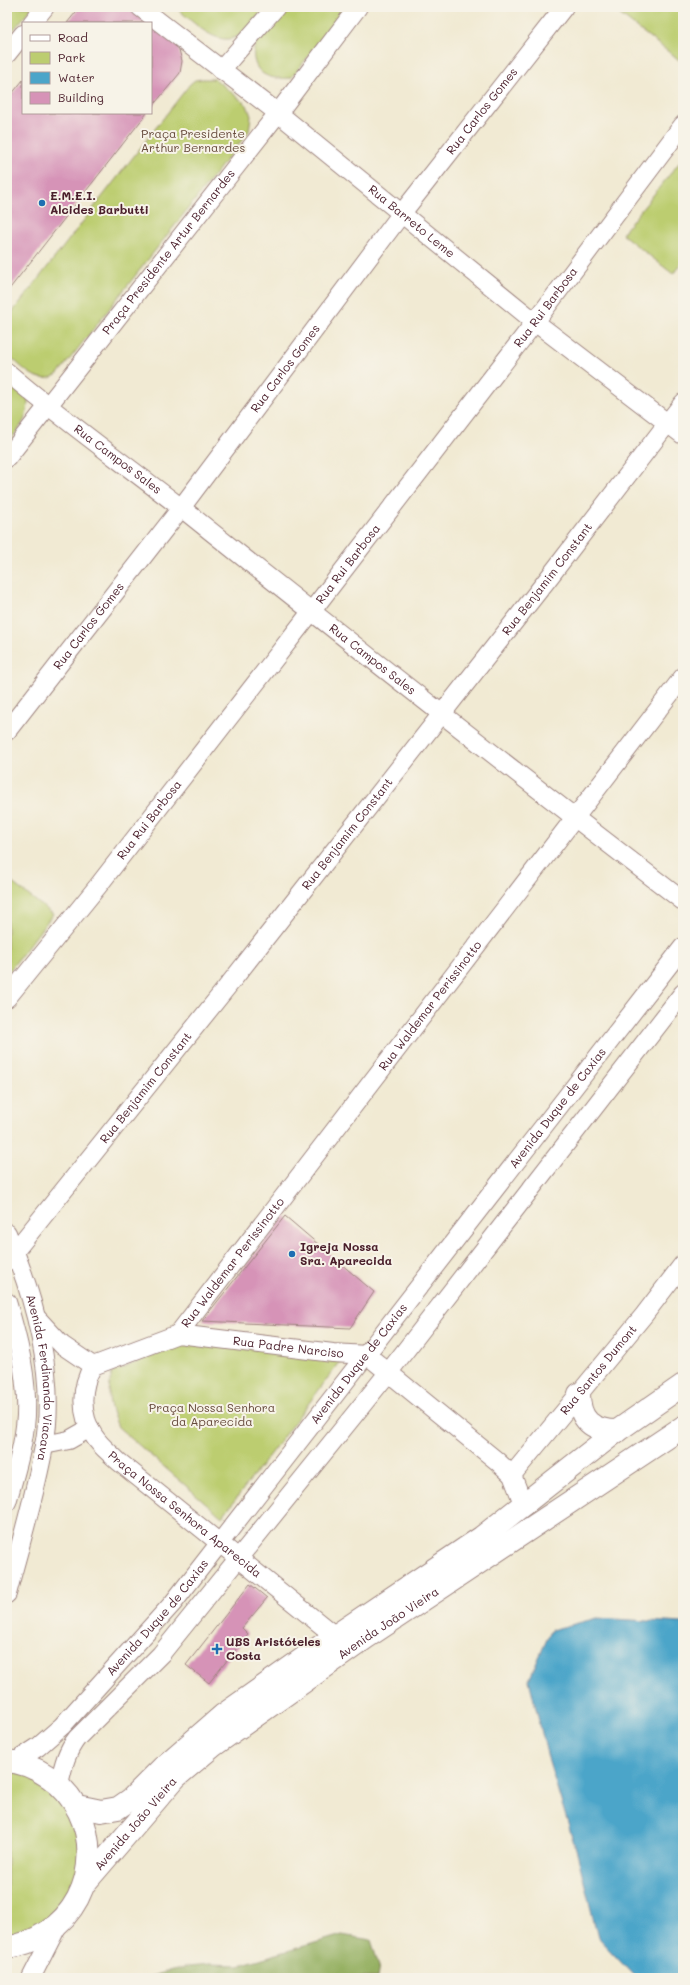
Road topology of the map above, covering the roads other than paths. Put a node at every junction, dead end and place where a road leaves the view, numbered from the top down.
1 (44, 7) edge
2 (140, 7) edge
3 (276, 7) edge
4 (358, 7) edge
5 (564, 7) edge
6 (33, 22) edge
7 (22, 35) edge
8 (7, 54) edge
9 (222, 70) junction
10 (278, 113) junction
11 (683, 125) edge
12 (402, 213) junction
13 (535, 322) junction
14 (7, 372) edge
15 (683, 403) edge
16 (48, 407) junction
17 (667, 423) junction
18 (683, 435) edge
19 (7, 458) edge
20 (181, 508) junction
21 (311, 612) junction
22 (683, 677) edge
23 (441, 713) junction
24 (7, 731) edge
25 (574, 818) junction
26 (683, 901) edge
27 (683, 947) edge
28 (683, 993) edge
29 (7, 998) edge
30 (7, 1233) edge
31 (11, 1256) edge
32 (683, 1264) edge
33 (7, 1302) edge
34 (36, 1318) junction
35 (178, 1334) junction
36 (367, 1355) junction
37 (94, 1366) junction
38 (388, 1372) junction
39 (683, 1385) edge
40 (579, 1394) junction
41 (683, 1427) edge
42 (90, 1428) junction
43 (617, 1431) junction
44 (44, 1445) junction
45 (512, 1475) junction
46 (7, 1502) edge
47 (524, 1506) junction
48 (219, 1542) junction
49 (239, 1557) junction
50 (7, 1594) edge
51 (335, 1636) junction
52 (11, 1761) edge
53 (59, 1784) junction
54 (77, 1806) junction
55 (85, 1883) junction
56 (58, 1925) junction
57 (7, 1947) edge
58 (31, 1978) edge

1 - 6 street
2 - 9 street, Rua Barreto Leme
3 - 9 street
4 - 10 street, Praça Presidente Artur Bernardes
5 - 12 street, Rua Carlos Gomes
7 - 8 street
9 - 10 street, Rua Barreto Leme
10 - 12 street, Rua Barreto Leme
10 - 16 street, Praça Presidente Artur Bernardes
11 - 13 street, Rua Rui Barbosa
12 - 13 street, Rua Barreto Leme
12 - 20 street, Rua Carlos Gomes
13 - 17 street, Rua Barreto Leme
13 - 21 street, Rua Rui Barbosa
14 - 16 street, Rua Campos Sales
15 - 17 street, Rua Benjamim Constant
16 - 19 street, Praça Presidente Artur Bernardes
16 - 20 street, Rua Campos Sales
17 - 18 street, Rua Barreto Leme
17 - 23 street, Rua Benjamim Constant
20 - 21 street, Rua Campos Sales
20 - 24 street, Rua Carlos Gomes
21 - 23 street, Rua Campos Sales
21 - 29 street, Rua Rui Barbosa
22 - 25 street, Rua Waldemar Perissinotto
23 - 25 street, Rua Campos Sales
23 - 31 street, Rua Benjamim Constant
25 - 26 street, Rua Campos Sales
25 - 35 street, Rua Waldemar Perissinotto
27 - 36 street, Avenida Duque de Caxias
28 - 38 street, Avenida Duque de Caxias
30 - 31 street, Avenida Ferdinando Viacava
31 - 34 street, Avenida Ferdinando Viacava
32 - 40 street, Rua Santos Dumont
33 - 46 street, Avenida Ferdinando Viacava
34 - 37 street
34 - 44 street, Avenida Ferdinando Viacava
35 - 36 street, Rua Padre Narciso
35 - 37 street, Rua Padre Narciso
36 - 38 street
36 - 48 street, Avenida Duque de Caxias
37 - 42 street, Praça Nossa Senhora Aparecida
38 - 45 street
38 - 49 street, Avenida Duque de Caxias
39 - 43 main road, Avenida João Vieira
40 - 43 main road
40 - 45 street, Rua Santos Dumont
41 - 55 main road, Avenida João Vieira
42 - 44 street
42 - 48 street, Praça Nossa Senhora Aparecida
43 - 47 main road, Avenida João Vieira
44 - 50 street, Avenida Ferdinando Viacava
45 - 47 street
47 - 51 main road, Avenida João Vieira
48 - 49 street, Praça Nossa Senhora Aparecida
48 - 52 street, Avenida Duque de Caxias
49 - 51 street, Praça Nossa Senhora Aparecida
49 - 53 street, Avenida Duque de Caxias
51 - 54 main road, Avenida João Vieira
52 - 53 main road
53 - 54 main road
54 - 55 main road
55 - 56 main road
56 - 57 main road
56 - 58 street

